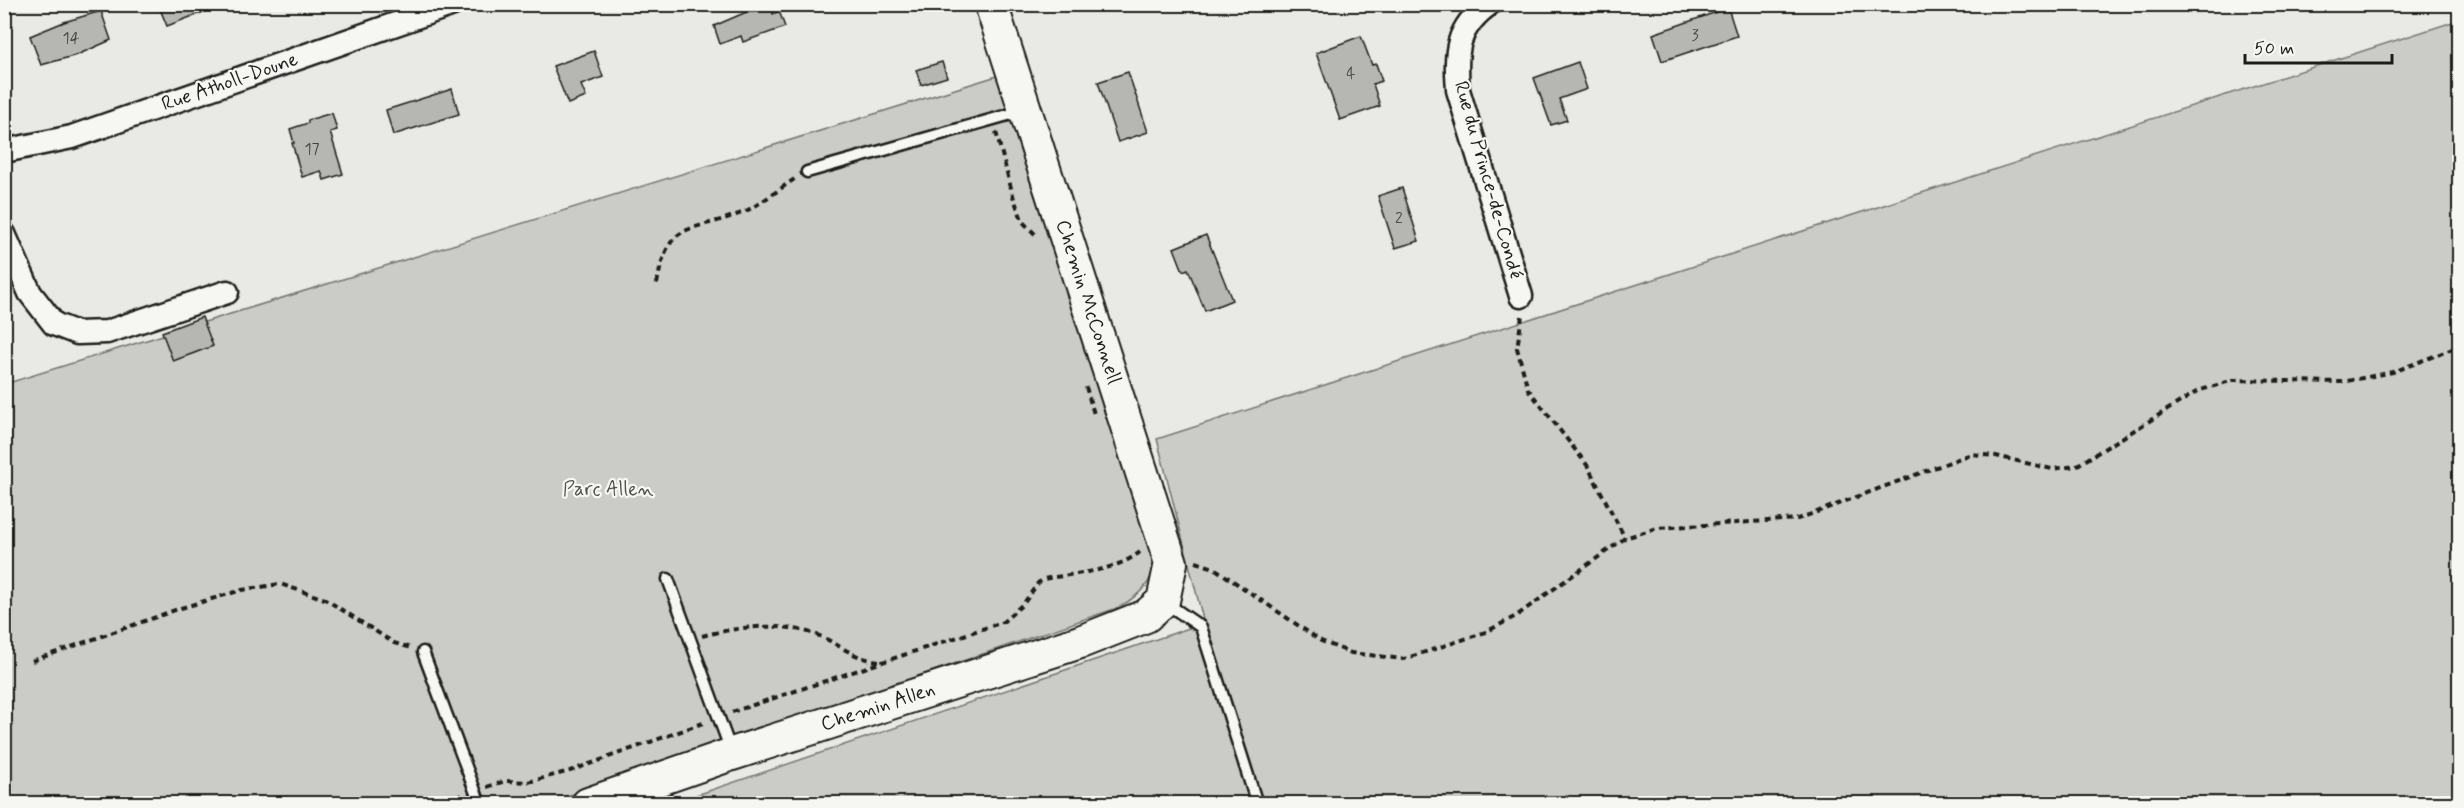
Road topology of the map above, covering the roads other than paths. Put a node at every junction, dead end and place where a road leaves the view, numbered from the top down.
1 (453, 4) edge
2 (991, 4) edge
3 (1489, 4) edge
4 (1025, 110) junction
5 (4, 151) edge
6 (807, 172) road end
7 (4, 234) edge
8 (228, 292) dead end
9 (1521, 296) road end
10 (668, 579) dead end
11 (1163, 601) junction
12 (423, 652) road end
13 (732, 754) junction
14 (480, 804) edge
15 (588, 804) edge
16 (1257, 804) edge

1 - 5 street, Rue Atholl-Doune
2 - 4 street, Chemin McConnell
3 - 9 street, Rue du Prince-de-Condé
4 - 6 lane
4 - 11 street, Chemin McConnell
7 - 8 street
10 - 13 lane
11 - 13 street, Chemin Allen
11 - 16 lane
12 - 14 lane
13 - 15 street, Chemin Allen

